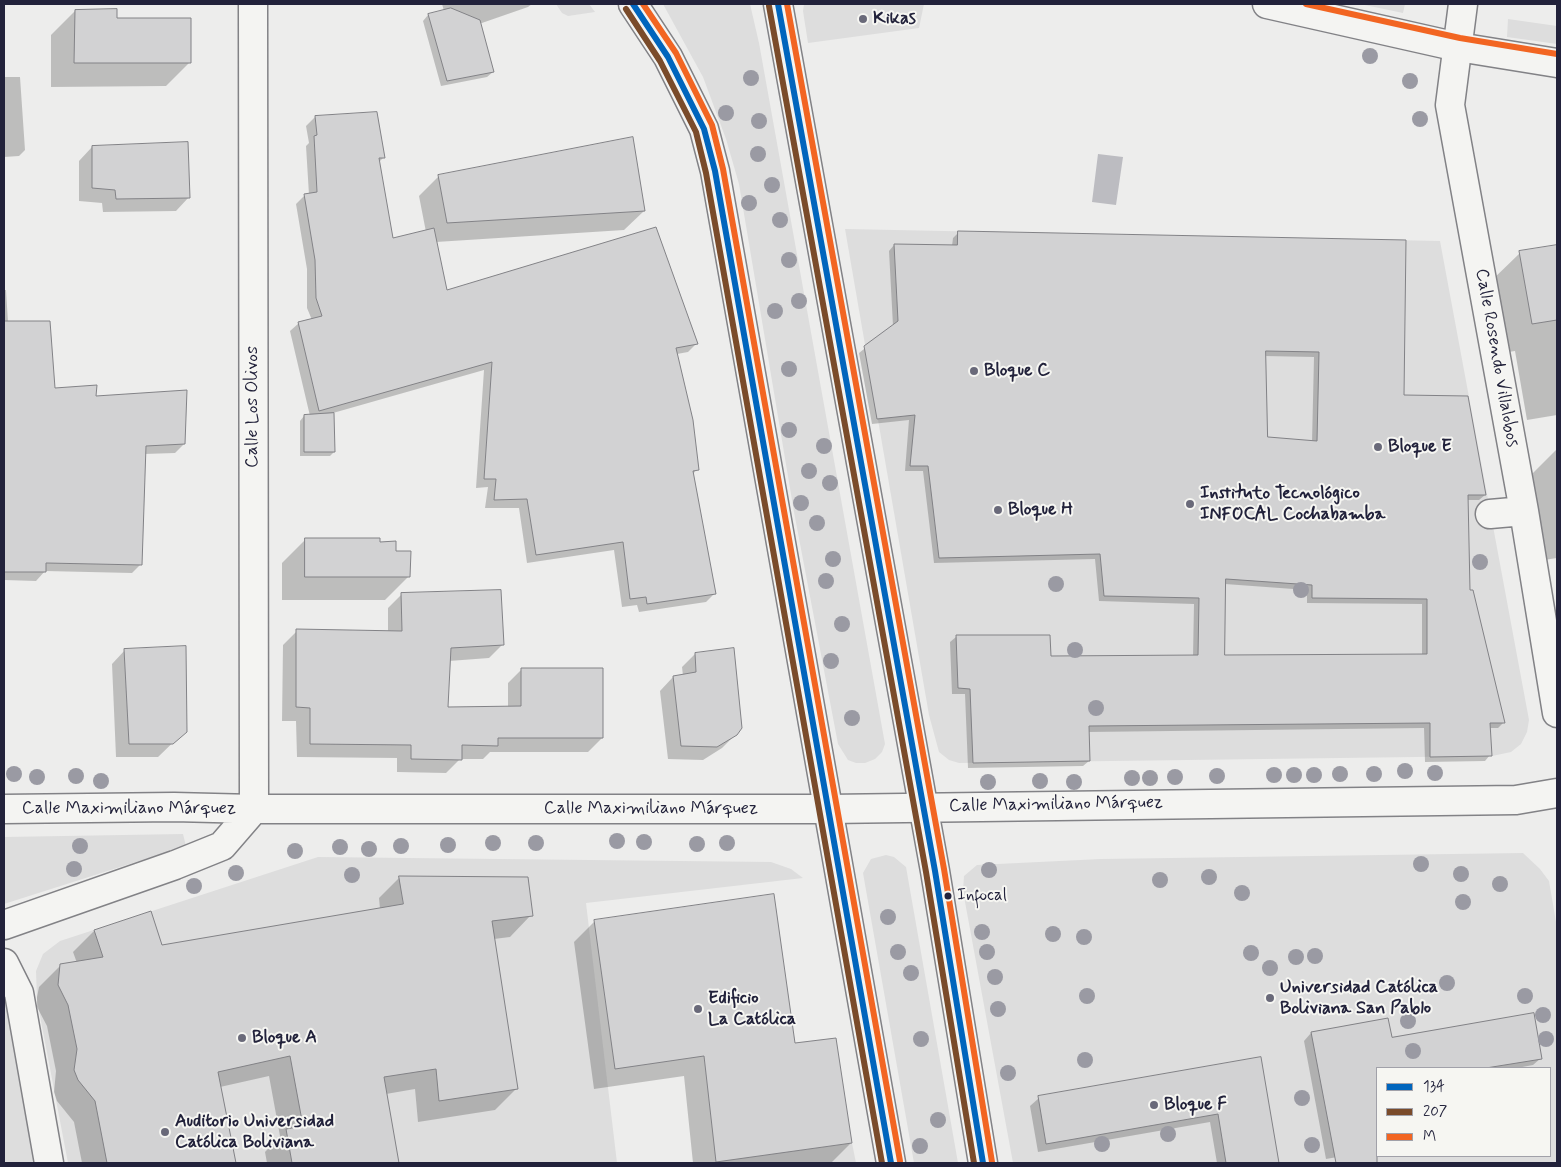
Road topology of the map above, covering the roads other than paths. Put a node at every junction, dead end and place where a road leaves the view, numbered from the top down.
1 (253, 4) edge
2 (633, 4) edge
3 (778, 4) edge
4 (1267, 4) edge
5 (1464, 4) edge
6 (1458, 47) junction
7 (1557, 63) edge
8 (1524, 511) junction
9 (1490, 514) dead end
10 (1557, 713) edge
11 (1557, 793) edge
12 (923, 807) junction
13 (4, 809) edge
14 (828, 809) junction
15 (254, 810) junction
16 (4, 925) edge
17 (4, 963) edge
18 (50, 1163) edge
19 (891, 1163) edge
20 (983, 1163) edge

1 - 15 main road, Calle Los Olivos
2 - 14 main road
3 - 12 main road
4 - 6 main road
5 - 6 main road, Calle Rosendo Villalobos
6 - 7 main road
6 - 8 main road, Calle Rosendo Villalobos
8 - 9 main road
8 - 10 main road, Calle Rosendo Villalobos
11 - 12 main road, Calle Maximiliano Márquez
12 - 14 main road, Calle Maximiliano Márquez
12 - 20 main road
13 - 15 main road, Calle Maximiliano Márquez
14 - 15 main road, Calle Maximiliano Márquez
14 - 19 main road
15 - 16 main road, Calle Maximiliano Márquez
17 - 18 main road

